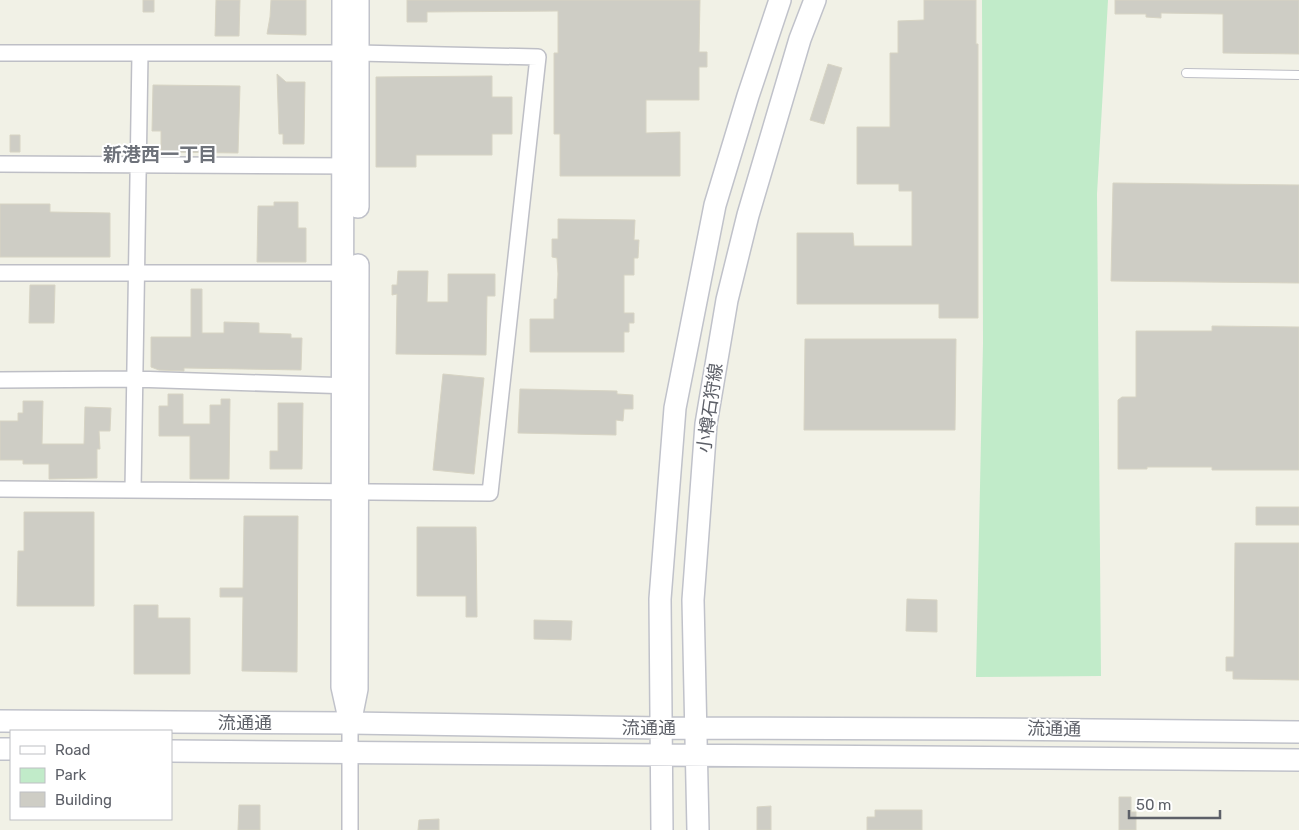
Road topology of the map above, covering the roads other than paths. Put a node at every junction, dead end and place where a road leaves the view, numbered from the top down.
1 (344, 0) edge
2 (358, 0) edge
3 (780, 0) edge
4 (815, 0) edge
5 (0, 53) edge
6 (140, 54) junction
7 (351, 54) junction
8 (1186, 73) dead end
9 (1299, 75) edge
10 (0, 164) edge
11 (138, 164) junction
12 (351, 166) junction
13 (0, 273) edge
14 (136, 273) junction
15 (350, 273) junction
16 (134, 379) junction
17 (0, 380) edge
18 (350, 386) junction
19 (0, 489) edge
20 (133, 490) junction
21 (350, 492) junction
22 (0, 721) edge
23 (350, 723) junction
24 (662, 728) junction
25 (695, 728) junction
26 (1299, 732) edge
27 (172, 751) edge
28 (351, 752) junction
29 (662, 754) junction
30 (696, 756) junction
31 (1299, 760) edge
32 (350, 830) edge
33 (662, 830) edge
34 (698, 830) edge

1 - 7 street
2 - 7 street
3 - 24 street, 小樽石狩線
4 - 25 street, 小樽石狩線
5 - 6 street
6 - 7 street
6 - 11 street
7 - 12 street
7 - 21 street
8 - 9 lane
10 - 11 street
11 - 12 street
11 - 14 street
12 - 15 street
13 - 14 street
14 - 15 street
14 - 16 street
15 - 18 street
16 - 17 street
16 - 18 street
16 - 20 street
18 - 21 street
19 - 20 street
20 - 21 street
21 - 23 street
22 - 23 street, 流通通
23 - 24 street, 流通通
23 - 28 street
24 - 25 street, 流通通
24 - 29 street, 小樽石狩線
25 - 26 street, 流通通
25 - 30 street, 小樽石狩線
27 - 28 street, 流通通
28 - 29 street, 流通通
28 - 32 street
29 - 30 street, 流通通
29 - 33 street, 小樽石狩線
30 - 31 street, 流通通
30 - 34 street, 小樽石狩線

